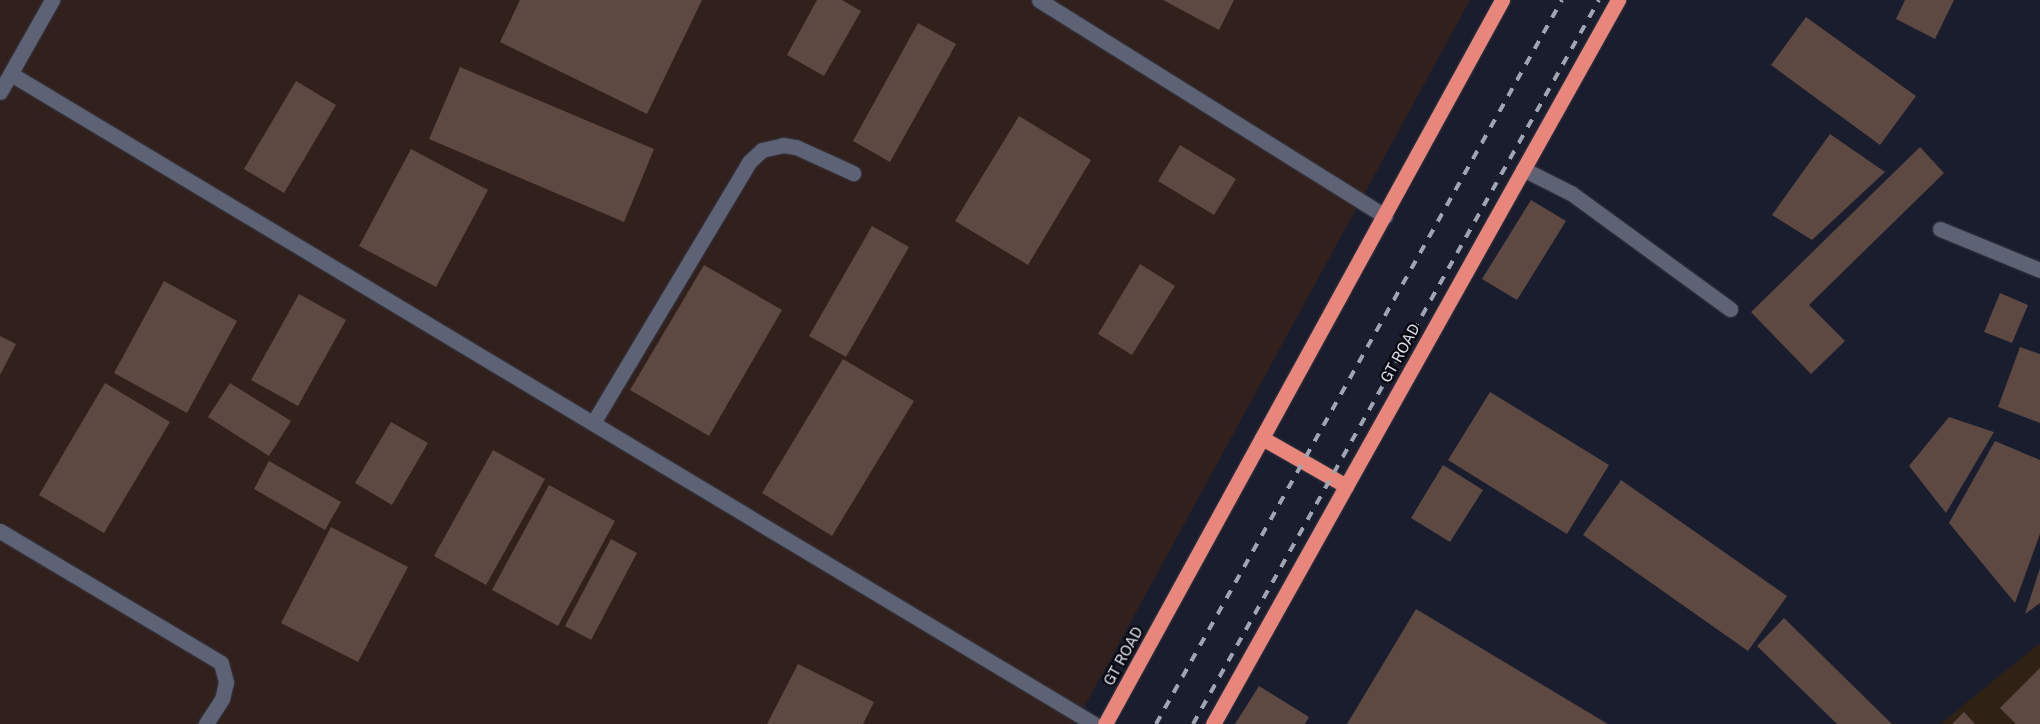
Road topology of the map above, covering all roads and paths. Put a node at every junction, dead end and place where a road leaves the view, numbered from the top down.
1 (52, 0) edge
2 (1039, 0) edge
3 (1502, 0) edge
4 (1618, 0) edge
5 (11, 74) junction
6 (0, 92) edge
7 (1524, 169) junction
8 (853, 173) dead end
9 (1385, 216) junction
10 (1940, 229) dead end
11 (2040, 270) edge
12 (1730, 309) dead end
13 (593, 423) junction
14 (1262, 438) junction
15 (1346, 486) junction
16 (0, 531) edge
17 (206, 724) edge
18 (1094, 724) edge
19 (1105, 724) edge
20 (1213, 724) edge

1 - 5 lane
2 - 9 lane
3 - 9 highway, GT ROAD
4 - 7 highway, GT ROAD
5 - 6 lane
5 - 13 lane
7 - 12 lane
7 - 15 highway, GT ROAD
8 - 13 lane
9 - 14 highway, GT ROAD
10 - 11 lane
13 - 18 lane
14 - 15 highway
14 - 19 highway, GT ROAD
15 - 20 highway, GT ROAD
16 - 17 lane

